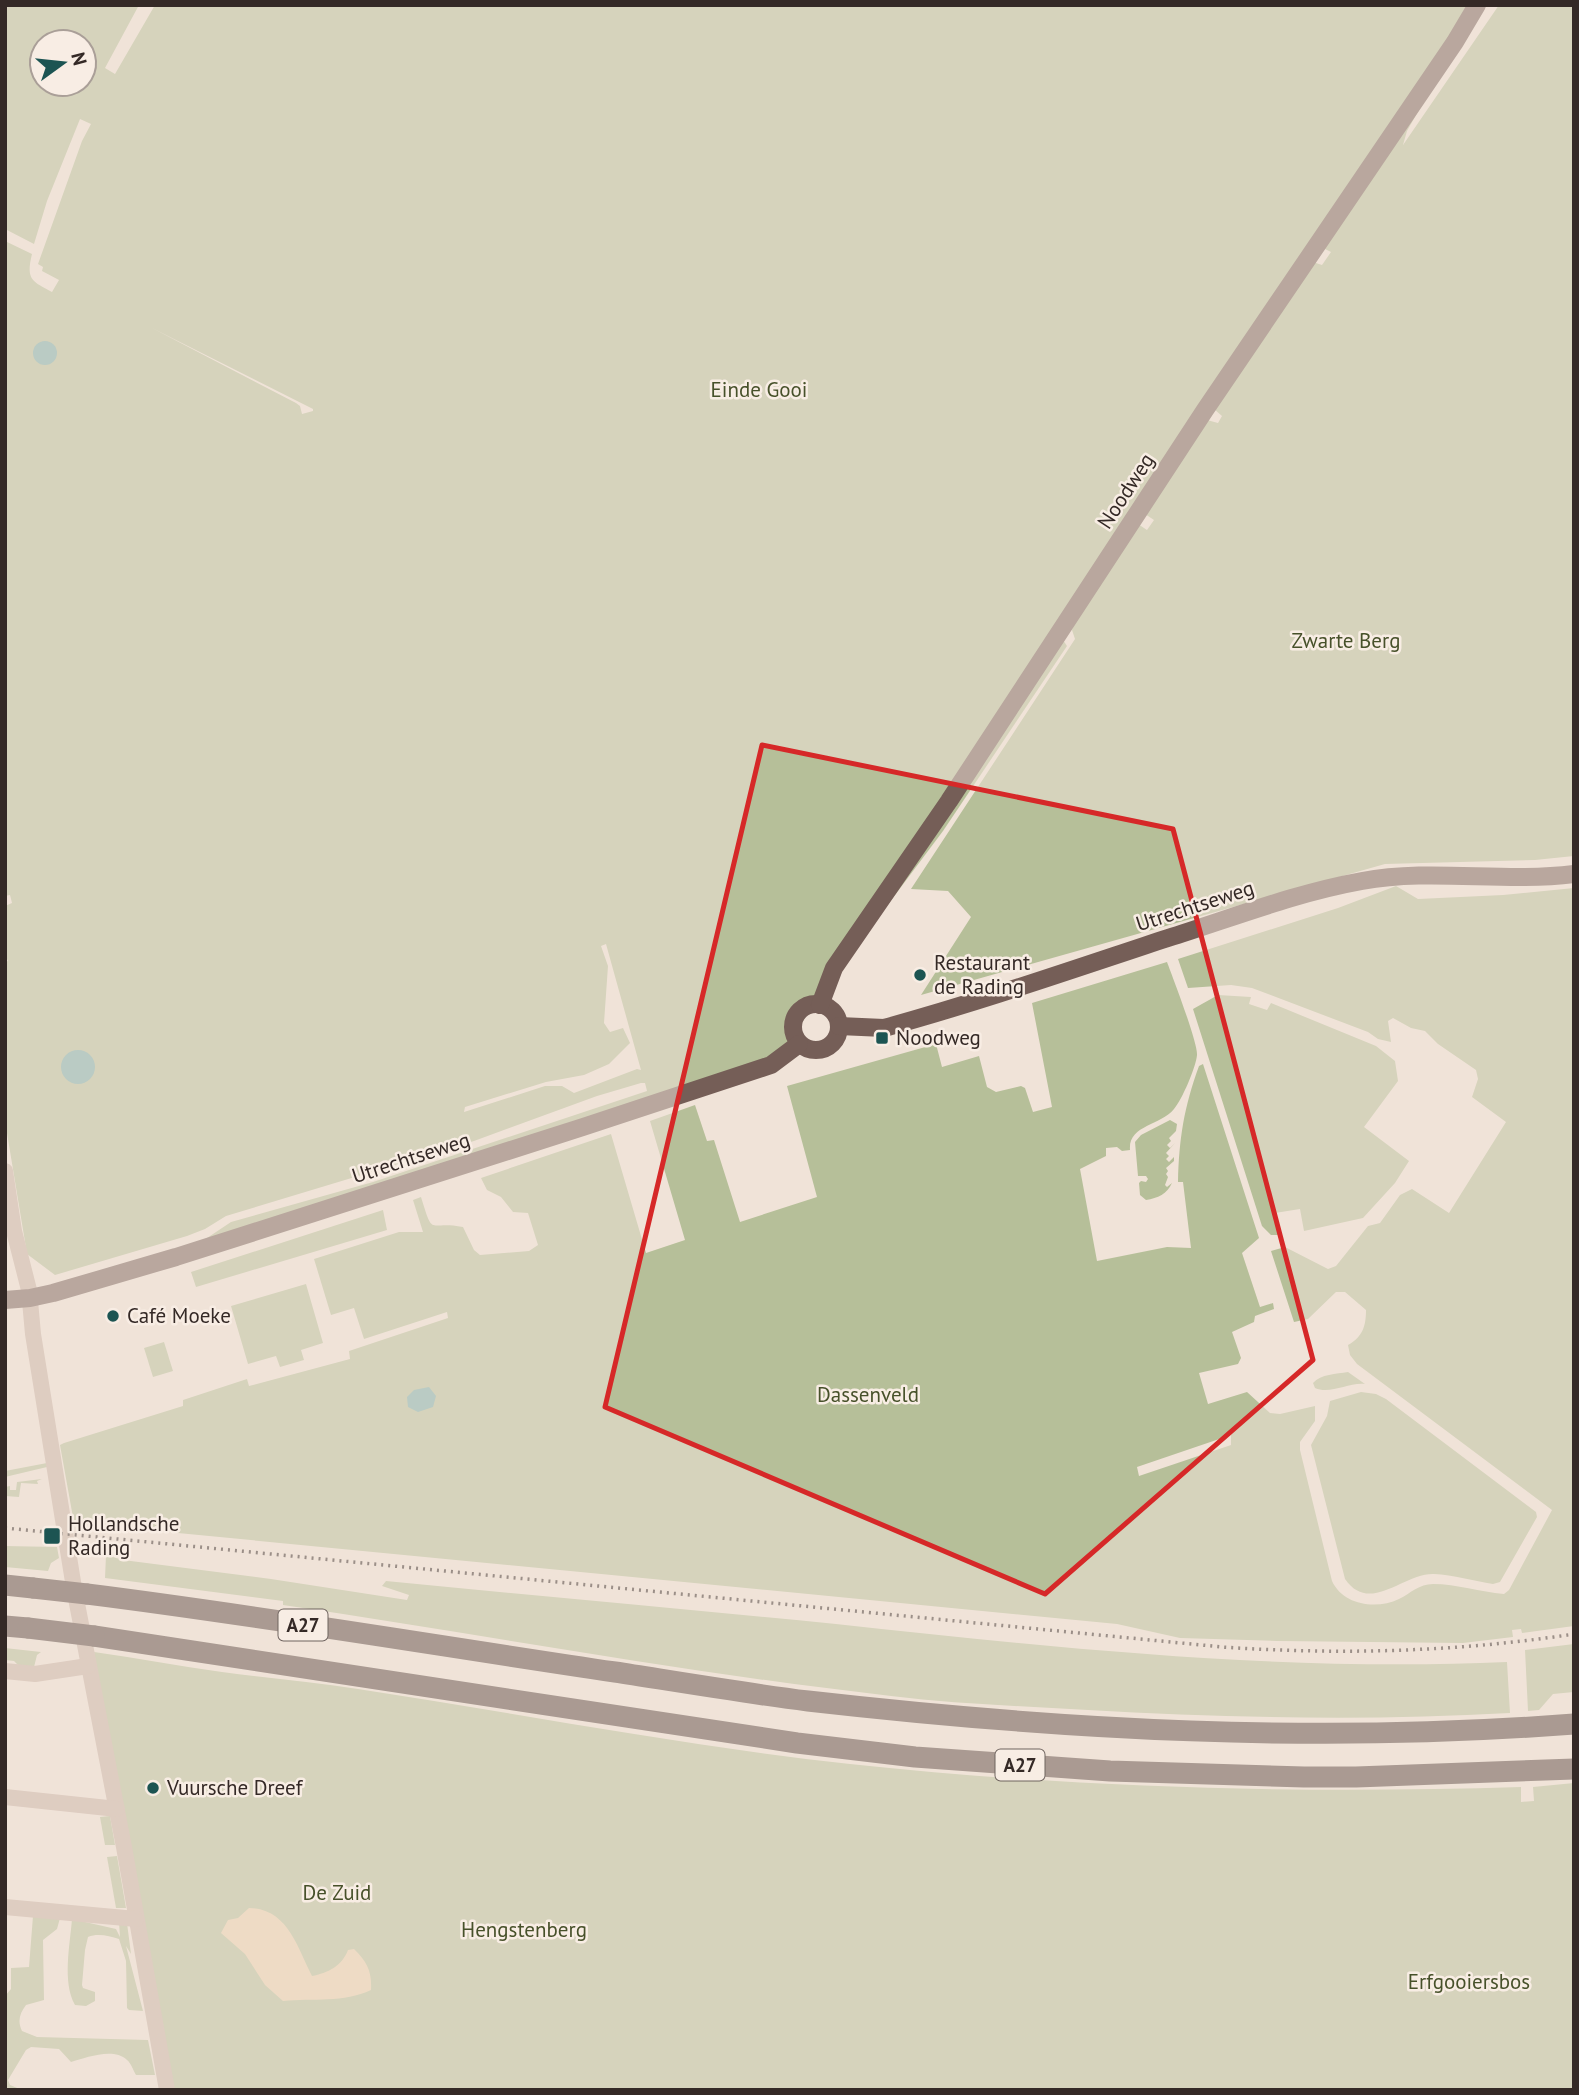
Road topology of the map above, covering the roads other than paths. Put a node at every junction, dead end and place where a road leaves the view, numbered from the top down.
1 (1477, 5) edge
2 (1574, 874) edge
3 (820, 1005) junction
4 (839, 1026) junction
5 (800, 1044) junction
6 (5, 1171) edge
7 (30, 1298) junction
8 (5, 1300) edge
9 (5, 1585) edge
10 (5, 1626) edge
11 (88, 1665) junction
12 (5, 1671) edge
13 (1574, 1724) edge
14 (1574, 1769) edge
15 (5, 1797) edge
16 (117, 1808) junction
17 (5, 1908) edge
18 (136, 1919) junction
19 (167, 2090) edge

1 - 3 main road, Noodweg
2 - 4 main road, Utrechtseweg
3 - 4 main road
3 - 5 main road
4 - 5 main road
5 - 7 main road, Utrechtseweg
6 - 7 street
7 - 8 main road, Utrechtseweg
7 - 11 street
9 - 13 highway, A27, bridge
10 - 14 highway, A27, bridge
11 - 12 street
11 - 16 street
15 - 16 street
16 - 18 street
17 - 18 street
18 - 19 street

